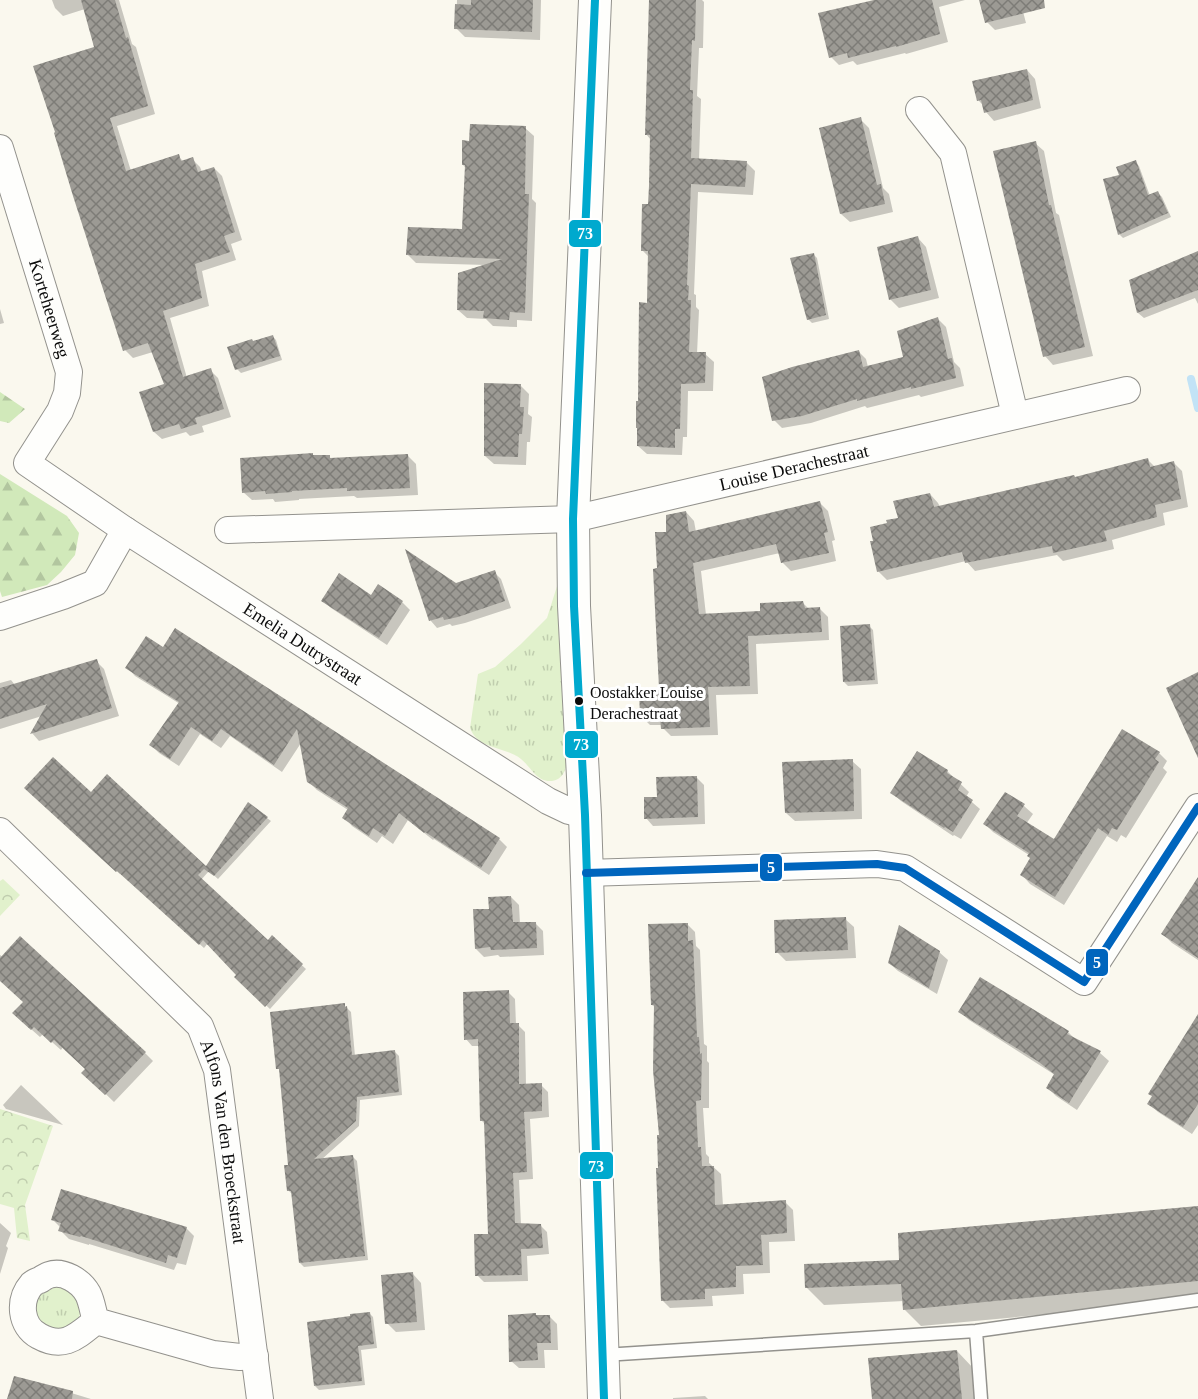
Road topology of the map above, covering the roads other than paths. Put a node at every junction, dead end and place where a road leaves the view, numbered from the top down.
1 (595, 0) edge
2 (919, 110) dead end
3 (0, 148) edge
4 (1127, 390) dead end
5 (1015, 415) junction
6 (27, 463) joint
7 (573, 519) junction
8 (125, 530) junction
9 (228, 530) dead end
10 (0, 617) edge
11 (1198, 807) edge
12 (585, 815) junction
13 (0, 831) edge
14 (586, 873) junction
15 (1198, 1300) edge
16 (96, 1321) dead end
17 (976, 1331) junction
18 (602, 1355) junction
19 (255, 1356) junction
20 (260, 1399) edge
21 (604, 1399) edge
22 (981, 1399) edge

1 - 7 street
2 - 5 street
3 - 6 street, Korteheerweg
4 - 5 street, Louise Derachestraat
5 - 7 street, Louise Derachestraat
6 - 8 street, Emelia Dutrystraat
7 - 9 street
7 - 12 street
8 - 10 street
8 - 12 street, Emelia Dutrystraat
11 - 14 street
12 - 14 street
13 - 19 street, Alfons Van den Broeckstraat
14 - 18 street
15 - 17 lane
16 - 19 street
17 - 18 lane
17 - 22 lane
18 - 21 street
19 - 20 street, Alfons Van den Broeckstraat

